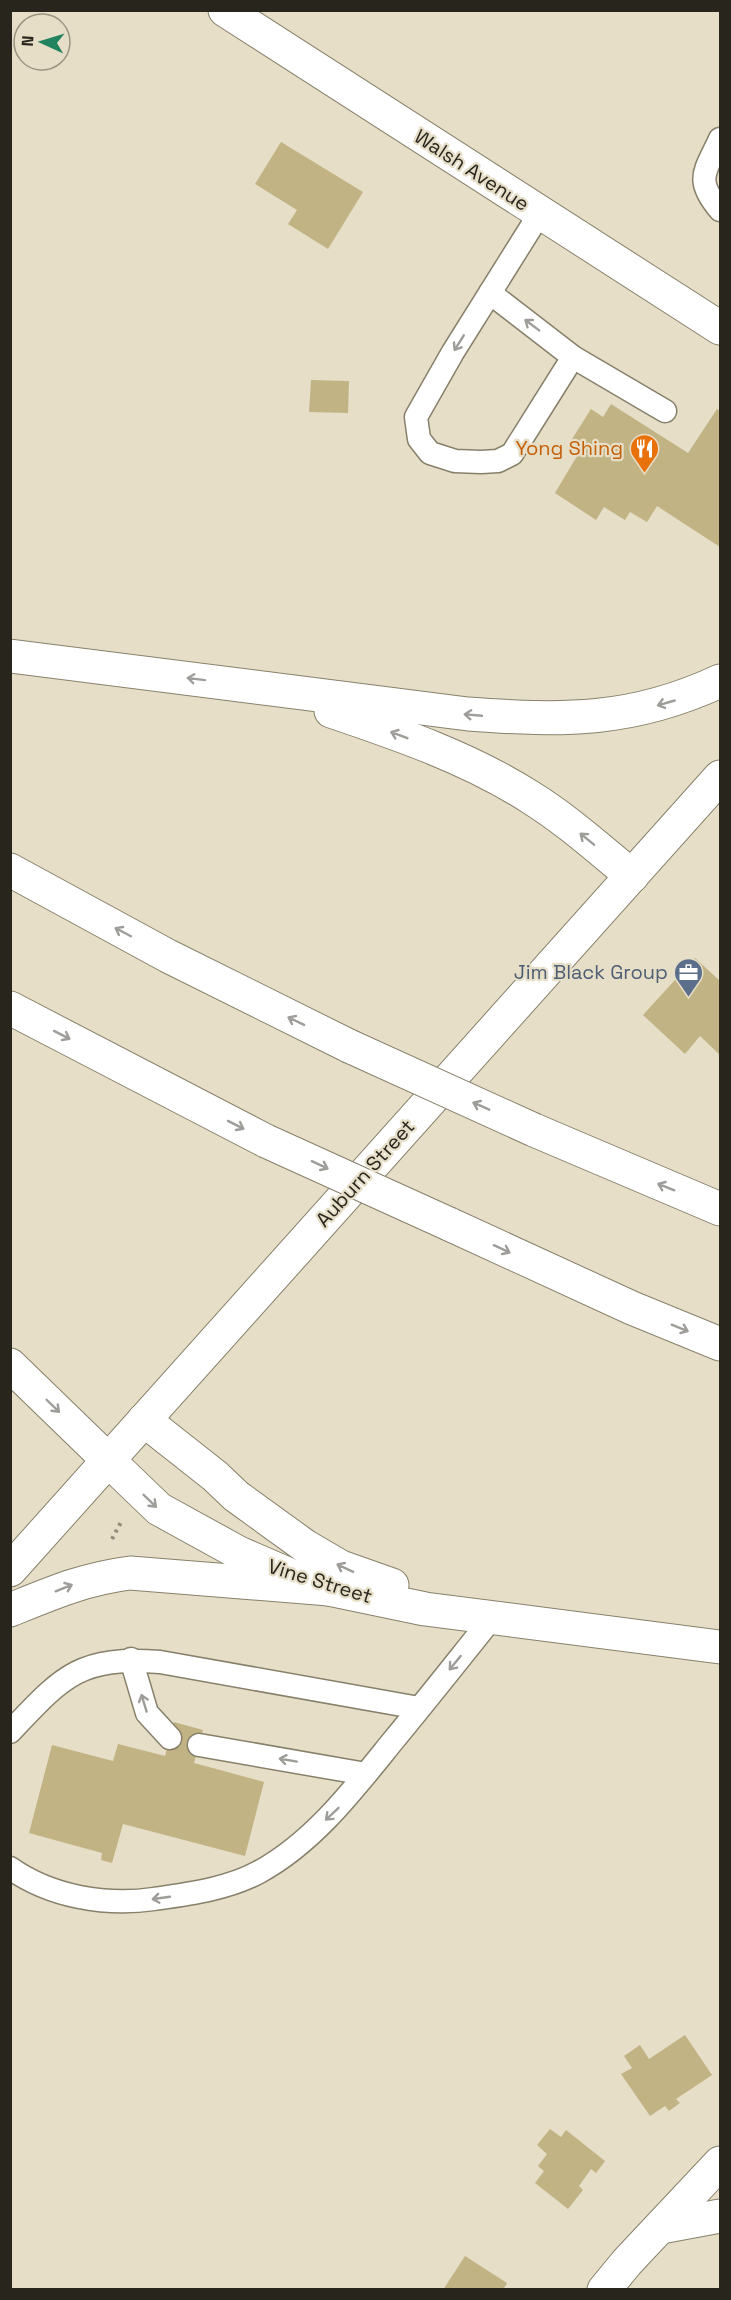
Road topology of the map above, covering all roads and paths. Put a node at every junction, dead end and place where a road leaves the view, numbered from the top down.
1 (225, 10) edge
2 (720, 139) edge
3 (720, 210) edge
4 (540, 213) junction
5 (490, 293) junction
6 (720, 328) edge
7 (573, 357) junction
8 (665, 411) dead end
9 (10, 656) edge
10 (720, 681) edge
11 (236, 684) junction
12 (720, 777) edge
13 (10, 870) edge
14 (632, 876) junction
15 (10, 1008) edge
16 (720, 1209) edge
17 (720, 1344) edge
18 (10, 1365) edge
19 (144, 1420) junction
20 (108, 1460) junction
21 (126, 1513) dead end
22 (111, 1540) dead end
23 (10, 1570) edge
24 (329, 1589) junction
25 (10, 1610) edge
26 (492, 1618) junction
27 (563, 1627) junction
28 (720, 1647) edge
29 (130, 1659) junction
30 (419, 1708) junction
31 (10, 1732) edge
32 (170, 1738) dead end
33 (199, 1745) dead end
34 (366, 1774) junction
35 (10, 1868) edge
36 (720, 2163) edge
37 (720, 2216) edge
38 (661, 2227) junction
39 (604, 2289) edge

1 - 4 main road, Walsh Avenue
2 - 3 lane
4 - 5 lane
4 - 6 main road, Walsh Avenue
7 -> 5 lane
5 -> 7 lane
7 - 8 lane
11 -> 9 main road
10 -> 11 main road
14 -> 11 main road
12 - 14 main road, Auburn Street
16 -> 13 main road, bridge
14 - 19 main road, Auburn Street
15 -> 17 main road, bridge
18 -> 20 main road, Vine Street
19 - 20 main road, Auburn Street
27 -> 19 main road, Vine Street
20 - 23 main road, Auburn Street
20 -> 24 main road, Vine Street
21 - 22 path
25 -> 24 main road
24 - 26 main road, Vine Street
26 - 27 main road, Vine Street
26 -> 30 lane
27 - 28 main road, Vine Street
29 - 30 lane
29 - 31 lane
32 -> 29 lane
30 - 34 lane
34 -> 33 lane
34 -> 35 lane
36 - 38 main road
37 - 38 main road
38 - 39 main road

